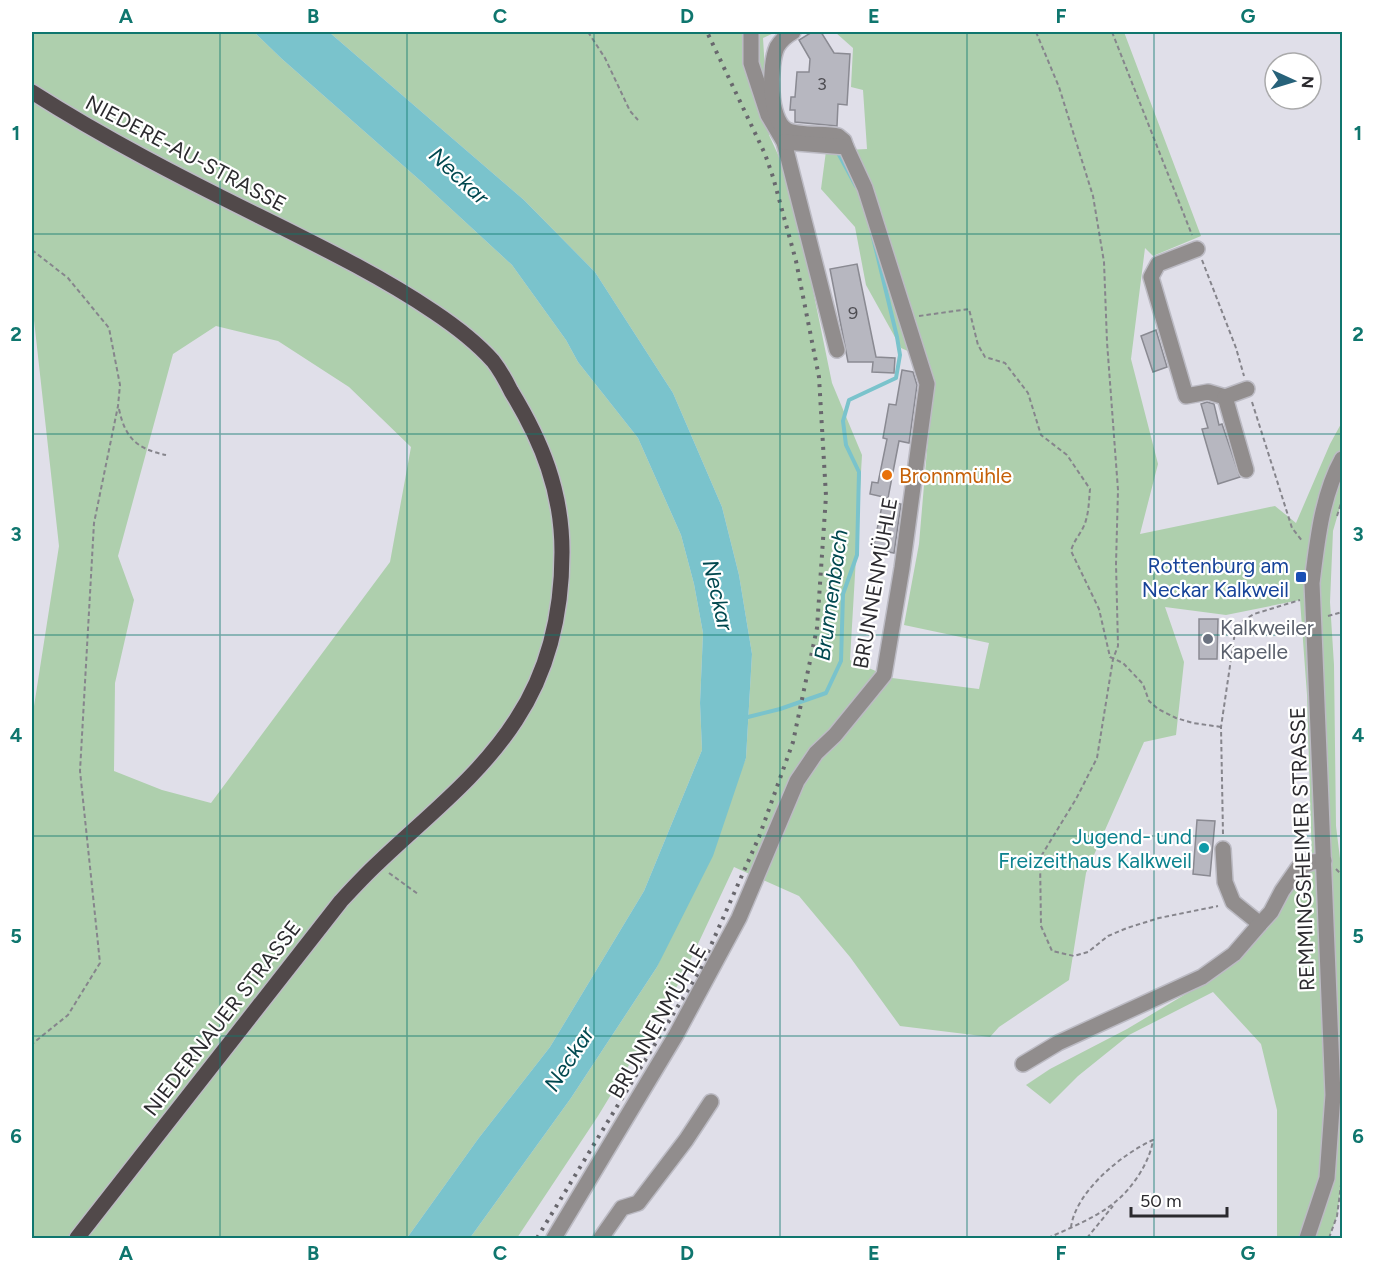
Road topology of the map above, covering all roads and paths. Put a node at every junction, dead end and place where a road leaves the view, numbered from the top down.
1 (588, 32) edge
2 (750, 32) edge
3 (793, 32) edge
4 (1035, 32) edge
5 (1112, 32) edge
6 (32, 92) edge
7 (638, 120) dead end
8 (783, 142) junction
9 (846, 147) junction
10 (1197, 249) junction
11 (32, 250) edge
12 (907, 317) junction
13 (837, 350) dead end
14 (1248, 388) junction
15 (1225, 397) junction
16 (118, 406) junction
17 (166, 455) dead end
18 (1342, 459) edge
19 (1246, 470) dead end
20 (1316, 548) junction
21 (1311, 600) junction
22 (1113, 659) junction
23 (1221, 727) junction
24 (411, 835) joint
25 (1223, 849) joint
26 (1324, 861) junction
27 (378, 863) junction
28 (418, 894) dead end
29 (1233, 902) junction
30 (1260, 924) junction
31 (32, 1044) edge
32 (1023, 1064) dead end
33 (711, 1102) dead end
34 (1342, 1177) edge
35 (1115, 1203) junction
36 (1071, 1227) junction
37 (1086, 1238) edge
38 (77, 1239) edge
39 (554, 1239) edge
40 (601, 1239) edge
41 (1048, 1239) edge
42 (1307, 1239) edge
43 (1329, 1239) edge

1 - 7 path
2 - 8 street
3 - 9 street
4 - 22 path
5 - 10 path
6 - 24 main road, NIEDERE-AU-STRASSE
8 - 9 street
8 - 13 street
9 - 12 street, BRUNNENMÜHLE
10 - 14 path
10 - 15 street
11 - 16 path
12 - 22 path
12 - 39 street, BRUNNENMÜHLE
14 - 15 street
14 - 20 path
15 - 19 street
16 - 17 path
16 - 31 path
18 - 20 street, REMMINGSHEIMER STRASSE
20 - 21 street, REMMINGSHEIMER STRASSE
21 - 23 path
21 - 26 street, REMMINGSHEIMER STRASSE
22 - 23 path
22 - 29 path
23 - 25 path
24 - 27 main road, NIEDERNAUER STRASSE
25 - 29 street
26 - 30 street
26 - 42 street, REMMINGSHEIMER STRASSE
27 - 28 path
27 - 38 main road, NIEDERNAUER STRASSE
29 - 30 street
30 - 32 street
33 - 40 street
34 - 43 path
35 - 36 path
35 - 36 path
35 - 37 path
36 - 41 path

